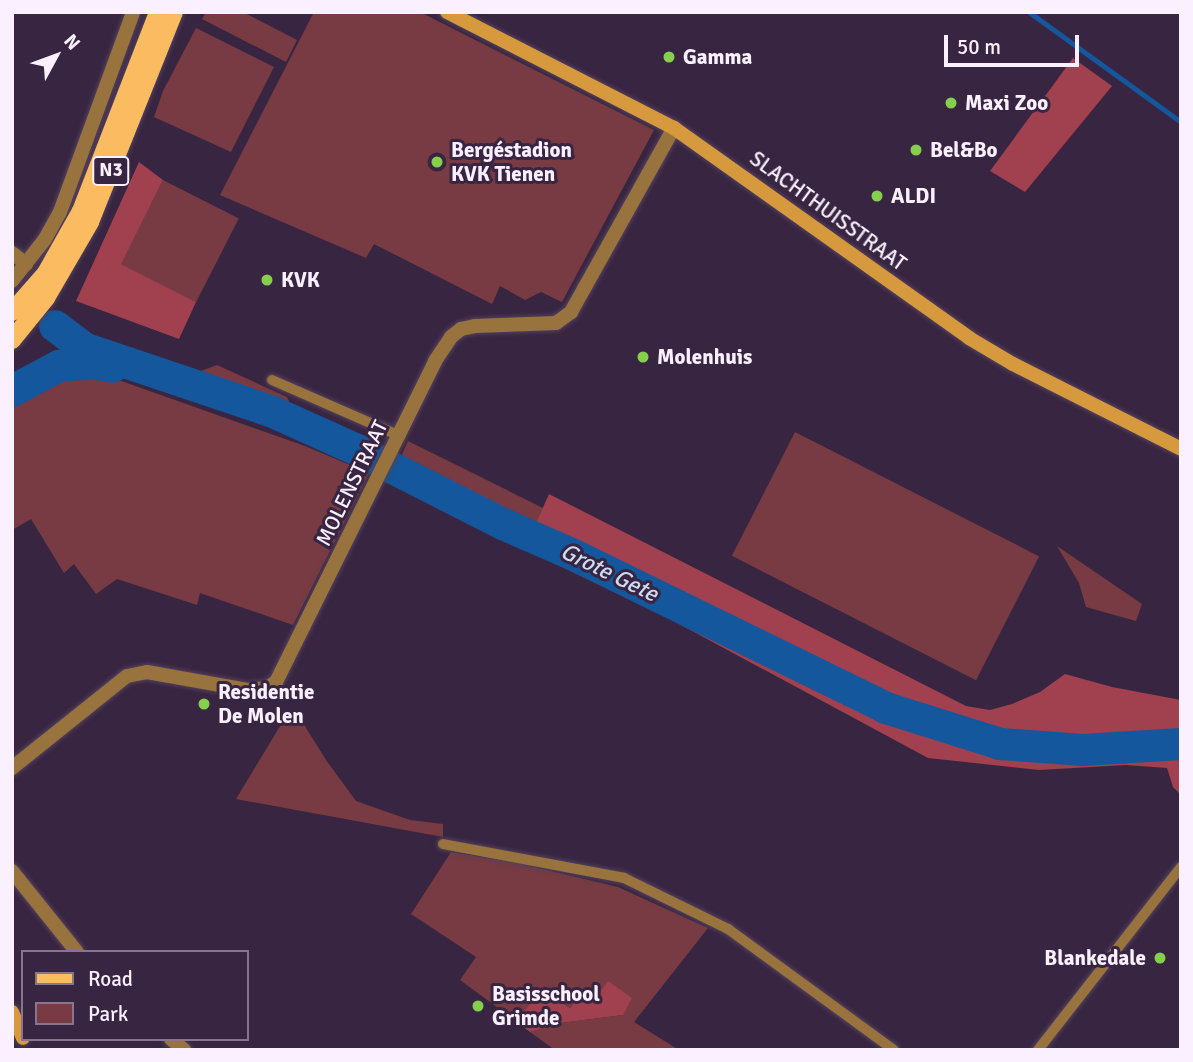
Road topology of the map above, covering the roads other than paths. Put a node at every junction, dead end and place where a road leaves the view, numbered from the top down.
1 (133, 12) edge
2 (158, 12) edge
3 (174, 12) edge
4 (447, 12) edge
5 (674, 128) junction
6 (12, 253) edge
7 (26, 264) junction
8 (12, 281) edge
9 (12, 312) edge
10 (12, 340) edge
11 (272, 380) dead end
12 (396, 442) junction
13 (1181, 449) edge
14 (12, 768) edge
15 (443, 844) dead end
16 (1181, 867) edge
17 (12, 871) edge
18 (75, 950) edge
19 (12, 1012) edge
20 (21, 1034) edge
21 (880, 1046) edge
22 (894, 1050) edge
23 (1038, 1050) edge

1 - 7 street
2 - 9 main road, N3
3 - 10 main road, N3
4 - 5 street, SLACHTHUISSTRAAT
5 - 12 street, MOLENSTRAAT
5 - 13 street, SLACHTHUISSTRAAT
6 - 7 street
7 - 8 street
11 - 12 lane
12 - 14 street, MOLENSTRAAT
15 - 21 lane
16 - 23 lane
17 - 18 street
19 - 20 street
21 - 22 lane

